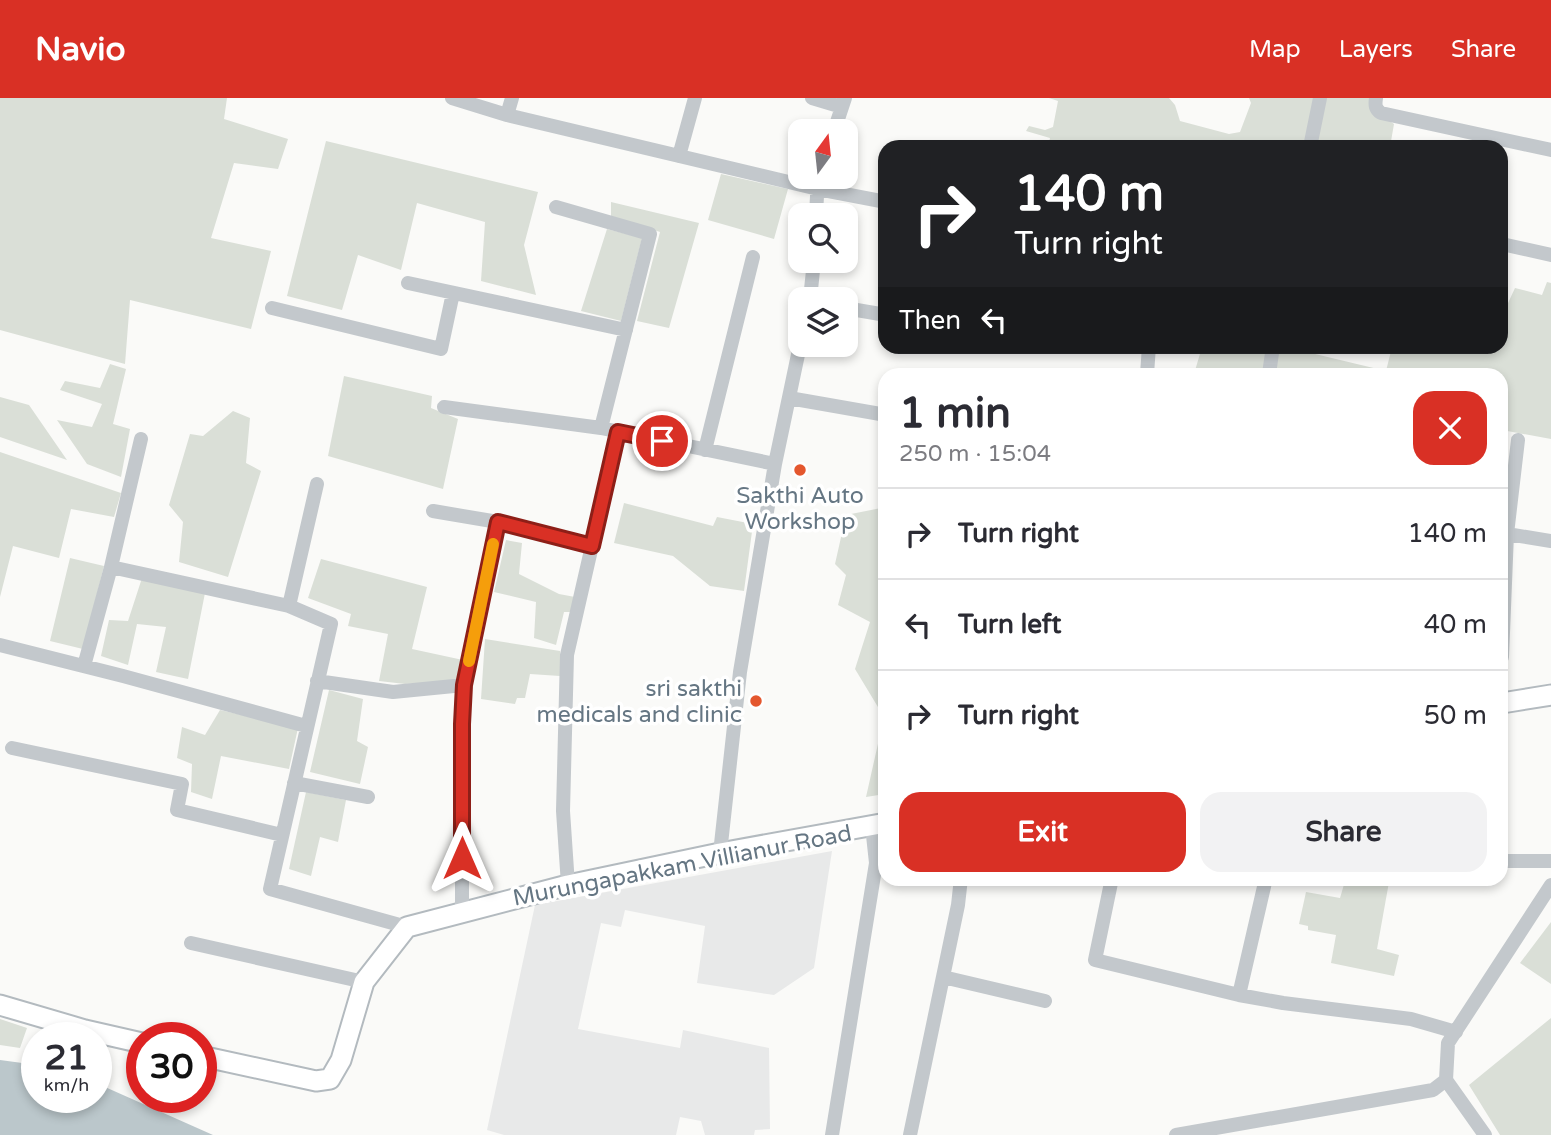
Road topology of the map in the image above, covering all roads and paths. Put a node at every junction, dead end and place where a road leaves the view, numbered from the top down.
1 (452, 98) edge
2 (512, 98) edge
3 (695, 98) edge
4 (813, 98) edge
5 (1320, 98) edge
6 (1376, 98) edge
7 (844, 102) edge
8 (506, 115) junction
9 (838, 119) edge
10 (1311, 140) edge
11 (1479, 140) edge
12 (1508, 145) edge
13 (1551, 150) edge
14 (679, 156) junction
15 (788, 177) edge
16 (839, 189) edge
17 (878, 200) edge
18 (556, 207) dead end
19 (1508, 245) edge
20 (1551, 255) edge
21 (753, 257) dead end
22 (408, 283) dead end
23 (453, 293) junction
24 (272, 308) dead end
25 (858, 310) edge
26 (878, 314) edge
27 (626, 330) junction
28 (798, 357) edge
29 (789, 398) junction
30 (444, 407) dead end
31 (878, 414) edge
32 (601, 428) junction
33 (618, 432) junction
34 (141, 439) dead end
35 (1518, 440) dead end
36 (705, 450) junction
37 (775, 464) junction
38 (317, 484) dead end
39 (1508, 507) edge
40 (433, 511) dead end
41 (498, 522) junction
42 (1508, 535) edge
43 (1551, 541) edge
44 (592, 546) junction
45 (111, 567) junction
46 (289, 606) junction
47 (0, 645) edge
48 (84, 666) junction
49 (317, 681) junction
50 (464, 685) junction
51 (1551, 695) edge
52 (1508, 702) edge
53 (306, 726) junction
54 (12, 748) dead end
55 (294, 783) junction
56 (368, 797) dead end
57 (878, 825) edge
58 (282, 835) junction
59 (878, 838) edge
60 (720, 853) junction
61 (1508, 861) edge
62 (1551, 861) edge
63 (568, 885) junction
64 (960, 886) edge
65 (1110, 886) edge
66 (1264, 886) edge
67 (1551, 886) edge
68 (462, 912) junction
69 (407, 927) junction
70 (191, 943) dead end
71 (943, 977) junction
72 (364, 982) junction
73 (1239, 995) junction
74 (1045, 1001) dead end
75 (0, 1005) edge
76 (1456, 1032) junction
77 (126, 1039) edge
78 (217, 1059) edge
79 (1446, 1080) junction
80 (832, 1135) edge
81 (910, 1135) edge
82 (1176, 1135) edge
83 (1485, 1135) edge

1 - 8 street
2 - 8 street
3 - 14 street
4 - 7 street
5 - 10 street
6 - 11 street
7 - 9 street
8 - 14 street
12 - 13 street
14 - 15 street
16 - 17 street
18 - 27 street
19 - 20 street
21 - 36 street
22 - 23 street
23 - 24 street
23 - 27 street
25 - 26 street
27 - 32 street
28 - 29 street
29 - 31 street
29 - 37 street
30 - 32 street
32 - 33 street
33 - 36 street
33 - 44 street
34 - 45 street
35 - 39 street
36 - 37 street
37 - 60 street
38 - 46 street
40 - 41 street
41 - 44 street
41 - 50 street
42 - 43 street
44 - 63 street
45 - 46 street
45 - 48 street
46 - 49 street
47 - 48 street
48 - 53 street
49 - 50 street
49 - 53 street
50 - 68 street
51 - 52 main road
53 - 55 street
54 - 58 street
55 - 56 street
55 - 58 street
57 - 60 main road, Murungapakkam Villianur Road
58 - 69 street
59 - 80 street
60 - 63 main road, Murungapakkam Villianur Road
61 - 62 street
63 - 68 main road, Murungapakkam Villianur Road
64 - 71 street
65 - 73 street
66 - 73 street
67 - 76 street
68 - 69 main road, Murungapakkam Villianur Road
69 - 72 main road
70 - 72 street
71 - 74 street
71 - 81 street
72 - 78 main road
73 - 76 street
75 - 77 main road
76 - 79 street
79 - 82 street
79 - 83 street

